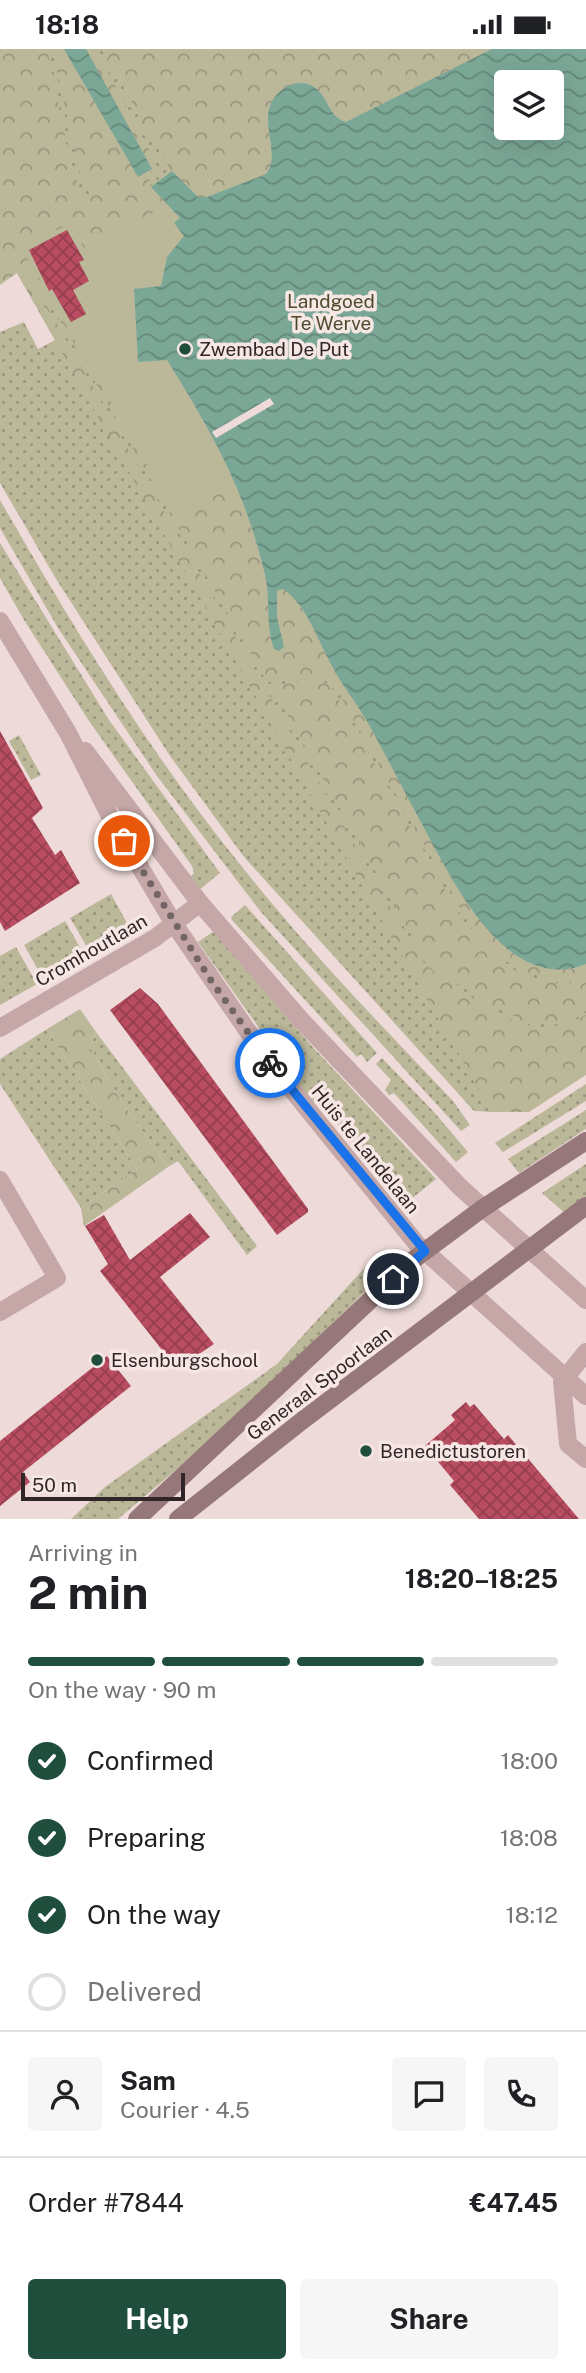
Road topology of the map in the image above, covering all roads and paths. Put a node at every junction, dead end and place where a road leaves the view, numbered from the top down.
1 (0, 621) edge
2 (68, 733) junction
3 (201, 903) junction
4 (174, 924) junction
5 (0, 1028) edge
6 (586, 1141) edge
7 (0, 1180) edge
8 (586, 1206) edge
9 (483, 1208) junction
10 (531, 1249) junction
11 (425, 1251) junction
12 (472, 1294) junction
13 (586, 1300) edge
14 (0, 1312) edge
15 (586, 1352) edge
16 (563, 1377) junction
17 (586, 1396) edge
18 (586, 1459) edge
19 (191, 1513) edge
20 (137, 1519) edge
21 (178, 1519) edge

1 - 2 street, Huis te Landelaan
2 - 3 street, Huis te Landelaan
2 - 4 street, Huis te Landelaan
3 - 4 street, Cromhoutlaan
3 - 9 street, Huis te Landelaan
4 - 5 street, Cromhoutlaan
4 - 11 street, Huis te Landelaan
6 - 9 main road, Generaal Spoorlaan
7 - 14 street
8 - 10 main road, Generaal Spoorlaan
9 - 10 street, Huis te Landelaan
9 - 11 main road, Generaal Spoorlaan
10 - 12 main road, Generaal Spoorlaan
10 - 13 street, Huis te Landelaan
11 - 12 street, Huis te Landelaan
11 - 20 main road, Generaal Spoorlaan
12 - 16 street, Huis te Landelaan
12 - 19 main road, Generaal Spoorlaan
15 - 16 street
16 - 17 street, Huis te Landelaan
16 - 18 street
19 - 21 main road, Generaal Spoorlaan

